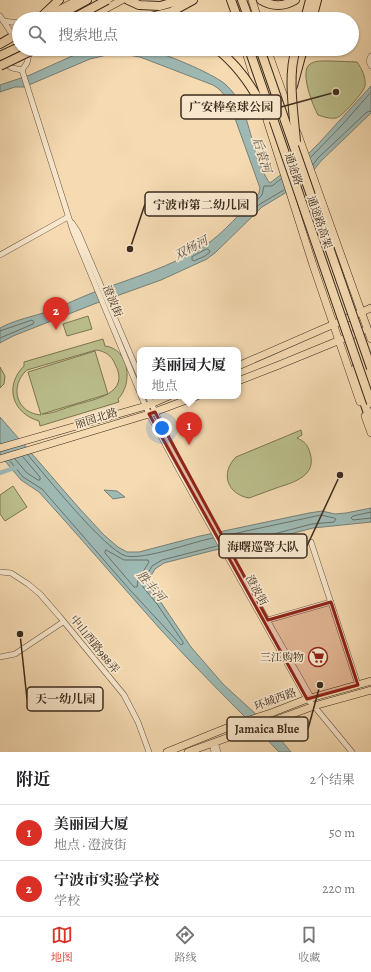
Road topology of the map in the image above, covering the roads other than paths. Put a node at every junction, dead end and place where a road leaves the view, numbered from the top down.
1 (59, 0) edge
2 (78, 0) edge
3 (87, 0) edge
4 (107, 0) edge
5 (122, 0) edge
6 (128, 0) edge
7 (182, 0) edge
8 (193, 0) edge
9 (228, 0) edge
10 (232, 0) edge
11 (242, 0) edge
12 (252, 0) edge
13 (261, 0) edge
14 (295, 0) edge
15 (310, 0) edge
16 (317, 0) edge
17 (47, 12) edge
18 (54, 12) edge
19 (65, 12) edge
20 (85, 12) edge
21 (100, 12) edge
22 (171, 12) edge
23 (232, 12) edge
24 (236, 12) edge
25 (246, 12) edge
26 (256, 12) edge
27 (306, 12) edge
28 (314, 12) edge
29 (1, 19) edge
30 (12, 21) edge
31 (12, 29) edge
32 (12, 36) edge
33 (12, 37) edge
34 (0, 40) edge
35 (0, 45) edge
36 (12, 53) edge
37 (15, 56) edge
38 (30, 56) edge
39 (226, 56) edge
40 (247, 56) edge
41 (251, 56) edge
42 (263, 56) edge
43 (270, 56) edge
44 (294, 56) edge
45 (301, 56) edge
46 (371, 56) edge
47 (1, 62) edge
48 (371, 66) edge
49 (23, 70) junction
50 (292, 91) junction
51 (277, 130) junction
52 (301, 155) junction
53 (68, 217) junction
54 (0, 255) edge
55 (105, 304) junction
56 (371, 308) edge
57 (361, 312) junction
58 (333, 324) junction
59 (369, 328) edge
60 (371, 339) edge
61 (339, 340) junction
62 (351, 345) junction
63 (241, 365) edge
64 (371, 368) edge
65 (137, 371) edge
66 (241, 380) edge
67 (137, 385) edge
68 (144, 399) edge
69 (148, 399) edge
70 (162, 399) edge
71 (189, 399) edge
72 (371, 403) edge
73 (149, 405) junction
74 (152, 413) junction
75 (371, 422) edge
76 (371, 434) edge
77 (0, 448) edge
78 (0, 460) edge
79 (311, 542) dead end
80 (228, 554) junction
81 (0, 572) edge
82 (331, 602) junction
83 (268, 620) junction
84 (63, 622) junction
85 (0, 657) edge
86 (371, 681) edge
87 (358, 685) junction
88 (371, 690) edge
89 (309, 698) junction
90 (314, 706) junction
91 (214, 742) junction
92 (149, 752) edge
93 (167, 752) edge
94 (188, 752) edge
95 (214, 752) edge
96 (218, 752) edge
97 (352, 752) edge

1 - 17 highway
2 - 18 main road
3 - 19 highway
4 - 20 highway, bridge
5 - 21 main road
6 - 7 highway
8 - 22 highway
9 - 23 main road
10 - 24 highway
11 - 25 highway
12 - 26 main road
13 - 14 highway
15 - 27 highway
16 - 28 highway
29 - 30 street
29 - 31 street
32 - 34 main road
33 - 35 highway
36 - 47 highway
37 - 47 highway, bridge
38 - 49 street
39 - 51 highway, bridge
40 - 58 main road, 通途路
41 - 51 highway, 通途路高架, bridge
42 - 52 highway, 通途路高架, bridge
43 - 52 main road, 通途路
44 - 50 highway, bridge
45 - 50 highway, bridge
46 - 48 street
47 - 49 street
49 - 53 street, 澄波街
50 - 52 highway, bridge
51 - 62 highway, 通途路高架, bridge
52 - 57 main road, 通途路
52 - 64 highway, 通途路高架, bridge
53 - 54 street
53 - 55 street, 澄波街
55 - 65 street, 澄波街
55 - 67 street, 澄波街
56 - 57 main road
57 - 58 main road
57 - 59 main road, 通途路
58 - 61 main road, 通途路
58 - 63 main road
59 - 60 main road, 通途路
59 - 61 main road
61 - 66 main road
61 - 76 main road, 通途路
62 - 72 highway, 通途路高架, bridge
62 - 75 highway, bridge
68 - 73 street, 澄波街
69 - 73 street, 澄波街
70 - 73 main road, 丽园北路
71 - 74 main road, 丽园北路
73 - 74 street, 澄波街
73 - 77 main road, 丽园北路
74 - 78 main road, 丽园北路
74 - 80 street, 澄波街
79 - 82 street
80 - 83 street, 澄波街
80 - 89 street, 澄波街
81 - 84 street, 中山西路988弄
82 - 83 street
82 - 87 street
83 - 89 street, 澄波街
84 - 85 street
84 - 92 street, 中山西路988弄
86 - 87 main road, 环城西路
87 - 89 main road, 环城西路
88 - 90 main road
89 - 90 street, 澄波街
89 - 93 main road, 环城西路
90 - 91 main road
90 - 97 street, 澄波街
91 - 94 main road
91 - 95 street
91 - 96 street

